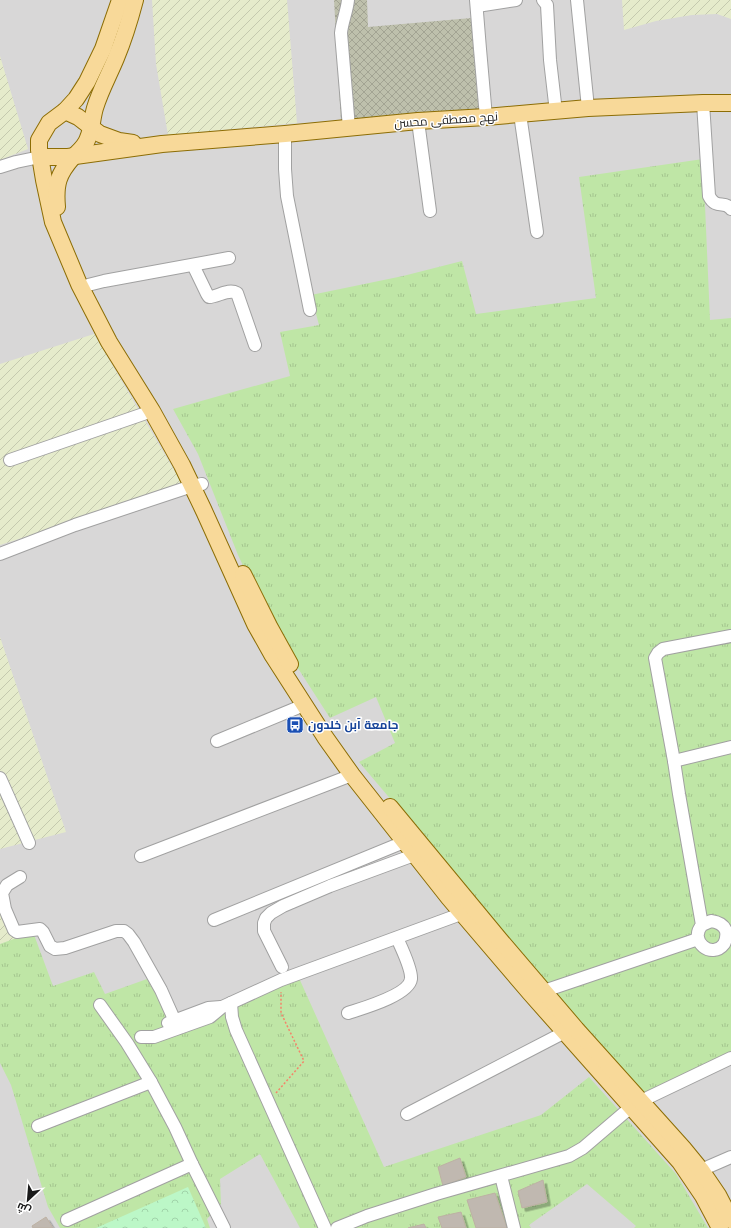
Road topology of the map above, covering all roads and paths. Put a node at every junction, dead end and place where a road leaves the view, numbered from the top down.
1 (120, 0) edge
2 (135, 0) edge
3 (348, 0) edge
4 (516, 0) edge
5 (543, 0) edge
6 (577, 0) edge
7 (476, 3) edge
8 (702, 103) junction
9 (731, 103) edge
10 (588, 108) junction
11 (65, 111) junction
12 (556, 112) junction
13 (520, 114) junction
14 (486, 117) junction
15 (418, 121) junction
16 (91, 127) junction
17 (349, 128) junction
18 (285, 134) junction
19 (162, 144) junction
20 (74, 156) junction
21 (40, 157) junction
22 (0, 167) edge
23 (731, 209) edge
24 (430, 211) dead end
25 (537, 232) dead end
26 (229, 258) dead end
27 (193, 265) junction
28 (88, 285) junction
29 (310, 310) dead end
30 (255, 345) dead end
31 (152, 411) junction
32 (10, 460) dead end
33 (197, 485) junction
34 (0, 554) edge
35 (731, 639) edge
36 (304, 705) junction
37 (218, 741) dead end
38 (731, 747) edge
39 (674, 761) junction
40 (352, 775) junction
41 (0, 779) edge
42 (404, 842) junction
43 (29, 843) dead end
44 (414, 855) junction
45 (141, 856) dead end
46 (20, 877) dead end
47 (468, 911) junction
48 (214, 920) dead end
49 (702, 925) junction
50 (728, 928) edge
51 (397, 938) junction
52 (698, 939) junction
53 (282, 967) dead end
54 (281, 980) junction
55 (544, 991) junction
56 (100, 1005) dead end
57 (227, 1005) junction
58 (348, 1013) dead end
59 (176, 1024) junction
60 (565, 1032) junction
61 (127, 1043) junction
62 (731, 1058) edge
63 (151, 1082) junction
64 (268, 1102) junction
65 (636, 1104) junction
66 (407, 1114) dead end
67 (38, 1126) dead end
68 (731, 1157) edge
69 (192, 1164) junction
70 (701, 1170) junction
71 (501, 1176) junction
72 (67, 1220) dead end
73 (731, 1220) edge
74 (224, 1228) edge
75 (325, 1228) edge
76 (337, 1228) edge
77 (514, 1228) edge
78 (720, 1228) edge

1 - 11 main road
2 - 16 main road
3 - 17 street
4 - 7 street
5 - 12 street
6 - 10 street
7 - 14 street
8 - 9 main road, نهج مصطفى محسن
8 - 10 main road, نهج مصطفى محسن
8 - 23 street
10 - 12 main road, نهج مصطفى محسن
11 - 16 main road
11 - 21 main road
12 - 13 main road, نهج مصطفى محسن
13 - 14 main road, نهج مصطفى محسن
13 - 25 street
14 - 15 main road, نهج مصطفى محسن
15 - 17 main road, نهج مصطفى محسن
15 - 24 street
16 - 19 main road, نهج مصطفى محسن
16 - 20 main road
17 - 18 main road, نهج مصطفى محسن
18 - 19 main road, نهج مصطفى محسن
18 - 29 street
19 - 20 main road, نهج مصطفى محسن
20 - 21 main road, نهج مصطفى محسن
20 - 28 main road
21 - 22 street
21 - 31 main road
26 - 27 street
27 - 28 street
27 - 30 street
28 - 33 main road
31 - 32 street
31 - 33 main road
33 - 34 street
33 - 36 main road
33 - 47 main road
35 - 39 street
36 - 37 street
36 - 40 main road
38 - 39 street
39 - 49 street
40 - 42 main road
40 - 45 street
41 - 43 street
42 - 44 main road
42 - 48 street
44 - 47 main road
44 - 53 street
46 - 59 street
47 - 51 street
47 - 55 main road
47 - 60 main road
49 - 50 street
49 - 52 street
50 - 52 street
51 - 54 street
51 - 58 street
52 - 55 street
54 - 57 street
54 - 64 path
55 - 65 main road
56 - 61 street
57 - 59 street
57 - 64 street
59 - 61 street
60 - 65 main road
60 - 66 street
61 - 63 street
62 - 65 street
63 - 67 street
63 - 69 street
64 - 75 street
65 - 70 main road
65 - 71 street
65 - 78 main road
68 - 70 street
69 - 72 street
69 - 74 street
70 - 73 main road
71 - 76 street
71 - 77 street

